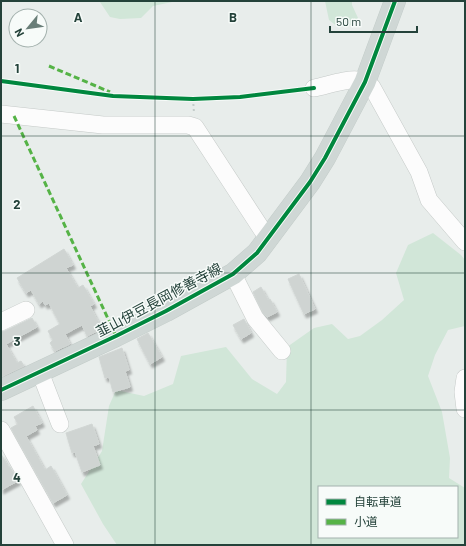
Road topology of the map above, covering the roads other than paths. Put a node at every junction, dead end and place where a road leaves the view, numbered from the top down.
1 (395, 1) edge
2 (365, 82) junction
3 (314, 88) dead end
4 (1, 114) edge
5 (464, 239) edge
6 (264, 251) junction
7 (233, 274) junction
8 (26, 310) dead end
9 (1, 322) edge
10 (282, 351) dead end
11 (40, 372) junction
12 (465, 378) edge
13 (1, 390) edge
14 (465, 409) edge
15 (60, 424) dead end
16 (1, 430) edge
17 (65, 545) edge

1 - 2 main road, 韮山伊豆長岡修善寺線
2 - 3 street
2 - 5 street
2 - 6 main road, 韮山伊豆長岡修善寺線
4 - 6 street
6 - 7 main road, 韮山伊豆長岡修善寺線
7 - 10 street
7 - 11 main road, 韮山伊豆長岡修善寺線
8 - 9 street
11 - 13 main road, 韮山伊豆長岡修善寺線
11 - 15 street
12 - 14 street
16 - 17 street

